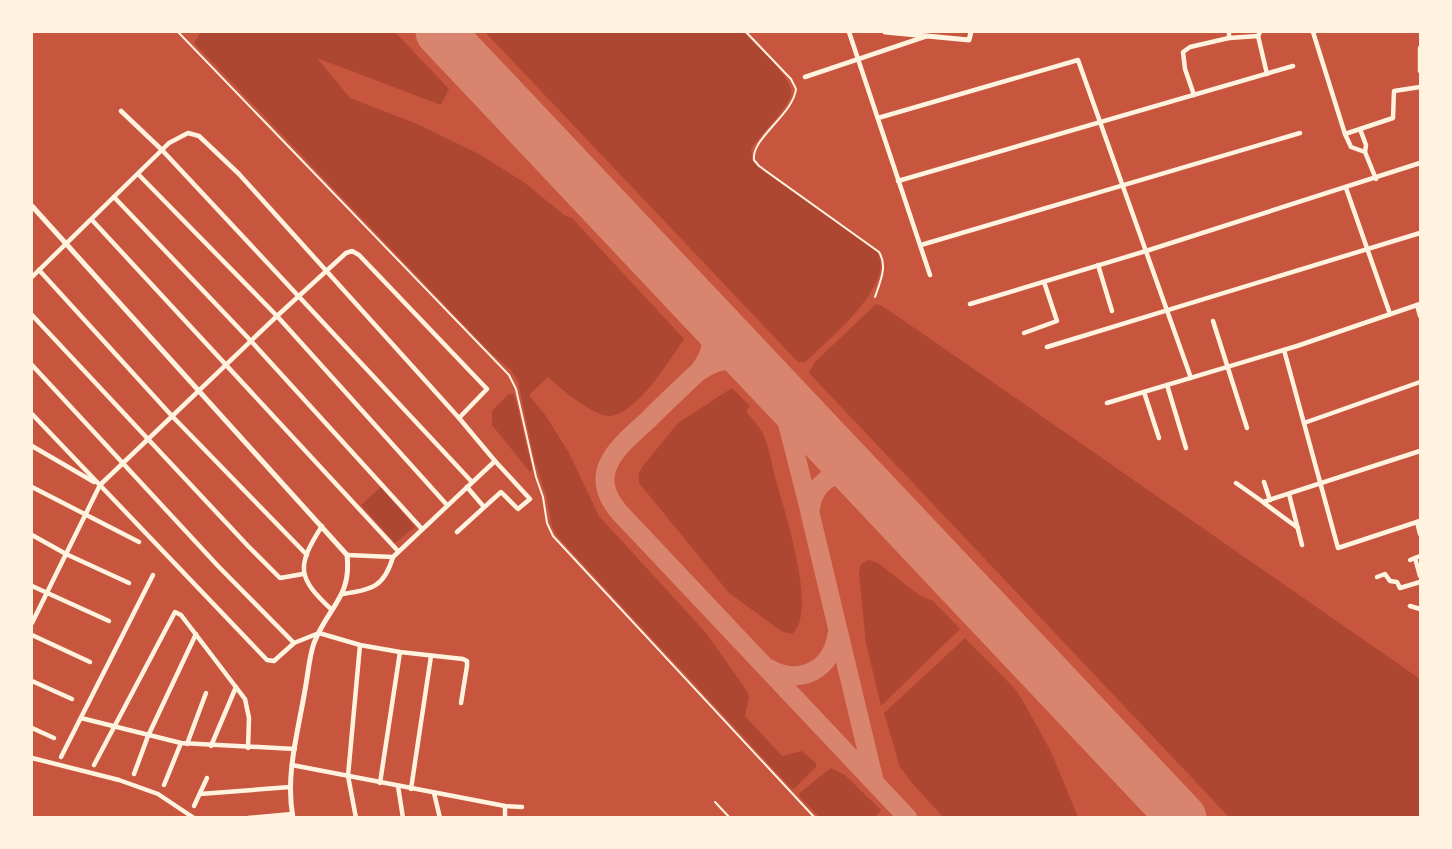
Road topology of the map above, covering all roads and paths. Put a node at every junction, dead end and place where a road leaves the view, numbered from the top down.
1 (178, 32) edge
2 (746, 32) edge
3 (849, 32) edge
4 (885, 32) edge
5 (972, 32) edge
6 (1312, 32) edge
7 (1259, 34) edge
8 (1229, 35) edge
9 (928, 36) junction
10 (1420, 48) edge
11 (859, 59) junction
12 (1293, 66) dead end
13 (1420, 71) edge
14 (1267, 74) junction
15 (805, 76) dead end
16 (1420, 87) edge
17 (1194, 95) junction
18 (121, 111) dead end
19 (878, 118) junction
20 (1100, 123) junction
21 (1360, 129) junction
22 (1300, 133) dead end
23 (1345, 134) junction
24 (162, 150) junction
25 (1365, 152) junction
26 (1420, 163) edge
27 (138, 174) junction
28 (1376, 179) junction
29 (898, 181) junction
30 (1123, 186) junction
31 (1346, 188) junction
32 (114, 197) junction
33 (33, 211) edge
34 (92, 220) junction
35 (1420, 233) edge
36 (65, 244) junction
37 (921, 245) junction
38 (1367, 250) junction
39 (1146, 251) junction
40 (1098, 265) junction
41 (39, 270) junction
42 (326, 273) junction
43 (930, 275) dead end
44 (32, 278) edge
45 (1044, 282) junction
46 (299, 296) junction
47 (875, 297) dead end
48 (971, 304) dead end
49 (1419, 305) edge
50 (1112, 311) dead end
51 (1168, 312) junction
52 (1390, 314) junction
53 (32, 315) edge
54 (277, 316) junction
55 (1420, 316) edge
56 (1213, 321) dead end
57 (1024, 333) dead end
58 (251, 341) junction
59 (1047, 347) dead end
60 (1284, 350) junction
61 (32, 365) edge
62 (226, 365) junction
63 (1228, 366) junction
64 (1191, 378) junction
65 (1420, 382) edge
66 (1167, 385) junction
67 (198, 391) junction
68 (1144, 392) junction
69 (1107, 403) dead end
70 (32, 414) edge
71 (172, 416) junction
72 (459, 418) junction
73 (1304, 423) junction
74 (1247, 428) dead end
75 (1159, 438) dead end
76 (149, 439) junction
77 (32, 446) edge
78 (1186, 448) dead end
79 (1420, 450) edge
80 (495, 461) junction
81 (123, 464) junction
82 (472, 482) junction
83 (1264, 482) dead end
84 (1236, 483) dead end
85 (100, 485) junction
86 (1320, 485) junction
87 (32, 487) edge
88 (467, 487) junction
89 (1289, 494) junction
90 (1270, 500) junction
91 (1263, 502) junction
92 (447, 505) junction
93 (484, 507) junction
94 (85, 515) junction
95 (1419, 521) edge
96 (322, 526) junction
97 (1298, 528) junction
98 (422, 529) junction
99 (457, 532) dead end
100 (1420, 534) edge
101 (32, 536) edge
102 (139, 542) dead end
103 (1302, 545) dead end
104 (399, 551) junction
105 (66, 554) junction
106 (307, 555) junction
107 (347, 555) junction
108 (393, 557) junction
109 (1415, 558) edge
110 (303, 574) junction
111 (153, 575) dead end
112 (1420, 576) edge
113 (1377, 577) dead end
114 (1420, 582) edge
115 (129, 583) dead end
116 (32, 586) edge
117 (47, 593) junction
118 (343, 594) junction
119 (1410, 606) dead end
120 (1420, 609) edge
121 (332, 610) junction
122 (109, 621) dead end
123 (32, 623) edge
124 (319, 633) junction
125 (196, 634) junction
126 (32, 635) edge
127 (294, 643) junction
128 (360, 645) junction
129 (400, 652) junction
130 (431, 656) junction
131 (90, 663) dead end
132 (32, 681) edge
133 (236, 687) junction
134 (206, 693) dead end
135 (72, 699) dead end
136 (461, 703) dead end
137 (80, 718) junction
138 (32, 727) edge
139 (113, 727) junction
140 (148, 736) junction
141 (54, 738) dead end
142 (184, 743) junction
143 (212, 746) junction
144 (248, 748) junction
145 (295, 749) junction
146 (61, 757) dead end
147 (32, 758) edge
148 (94, 765) dead end
149 (292, 765) junction
150 (134, 774) dead end
151 (348, 776) junction
152 (207, 778) dead end
153 (380, 783) junction
154 (164, 785) dead end
155 (398, 786) junction
156 (290, 788) junction
157 (411, 789) junction
158 (434, 793) junction
159 (200, 794) junction
160 (715, 802) dead end
161 (194, 806) dead end
162 (505, 806) junction
163 (522, 807) dead end
164 (293, 816) edge
165 (194, 817) edge
166 (248, 817) edge
167 (356, 817) edge
168 (403, 817) edge
169 (440, 817) edge
170 (505, 817) edge
171 (730, 817) edge
172 (815, 817) edge

1 - 172 lane
2 - 47 lane
3 - 11 street
4 - 9 street
5 - 9 street
6 - 23 street
7 - 8 street
7 - 14 street
8 - 17 street
9 - 11 street
10 - 13 street
11 - 15 street
11 - 19 street
12 - 14 street
14 - 17 street
16 - 21 street
17 - 20 street
18 - 24 street
19 - 20 street
19 - 29 street
20 - 29 street
20 - 30 street
21 - 23 street
21 - 25 street
22 - 30 street
23 - 25 street
24 - 27 street
24 - 42 street
24 - 46 street
25 - 28 street
26 - 28 street
27 - 32 street
27 - 54 street
28 - 31 street
29 - 37 street
30 - 37 street
30 - 39 street
31 - 38 street
31 - 39 street
32 - 34 street
32 - 58 street
33 - 36 street
34 - 36 street
34 - 62 street
35 - 38 street
36 - 41 street
36 - 67 street
37 - 43 street
38 - 51 street
38 - 52 street
39 - 40 street
39 - 51 street
40 - 45 street
40 - 50 street
41 - 44 street
41 - 71 street
42 - 46 street
42 - 72 street
42 - 72 street
45 - 48 street
45 - 57 street
46 - 54 street
46 - 82 street
49 - 52 street
49 - 55 street
51 - 59 street
51 - 64 street
52 - 60 street
53 - 76 street
54 - 58 street
54 - 92 street
56 - 63 street
58 - 62 street
58 - 98 street
60 - 63 street
60 - 73 street
61 - 81 street
62 - 67 street
62 - 104 street
63 - 64 street
63 - 74 street
64 - 66 street
65 - 73 street
66 - 68 street
66 - 78 street
67 - 71 street
67 - 96 street
68 - 69 street
68 - 75 street
70 - 85 street
71 - 76 street
71 - 106 street
72 - 80 street
73 - 86 street
76 - 81 street
76 - 110 street
77 - 85 street
79 - 86 street
80 - 82 street
80 - 93 street
81 - 85 street
81 - 127 street
82 - 88 street
83 - 90 street
84 - 91 street
85 - 94 street
85 - 127 street
86 - 89 street
86 - 95 street
87 - 94 street
88 - 92 street
88 - 93 street
89 - 90 street
89 - 97 street
90 - 91 street
91 - 97 street
92 - 98 street
93 - 99 street
94 - 102 street
94 - 105 street
95 - 100 street
96 - 106 street
96 - 107 street
97 - 103 street
98 - 104 street
101 - 105 street
104 - 108 street
105 - 115 street
105 - 117 street
106 - 110 street
107 - 108 street
107 - 118 street
108 - 118 street
109 - 112 street
110 - 121 street
111 - 137 street
113 - 114 street
116 - 117 street
117 - 122 street
117 - 123 street
118 - 121 street
119 - 120 street
121 - 124 street
124 - 127 street
124 - 128 street
124 - 145 street
125 - 133 street
125 - 139 street
125 - 140 street
126 - 131 street
128 - 129 street
128 - 151 street
129 - 130 street
129 - 153 street
130 - 136 street
130 - 157 street
132 - 135 street
133 - 143 street
133 - 144 street
134 - 142 street
137 - 139 street
137 - 146 street
138 - 141 street
139 - 140 street
139 - 148 street
140 - 142 street
140 - 150 street
142 - 143 street
142 - 154 street
143 - 144 street
144 - 145 street
145 - 149 street
147 - 165 street
149 - 151 street
149 - 156 street
151 - 153 street
151 - 167 street
152 - 159 street
153 - 155 street
155 - 157 street
155 - 168 street
156 - 159 street
156 - 164 street
157 - 158 street
158 - 162 street
158 - 169 street
159 - 161 street
160 - 171 lane
162 - 163 street
162 - 170 street
164 - 166 street

